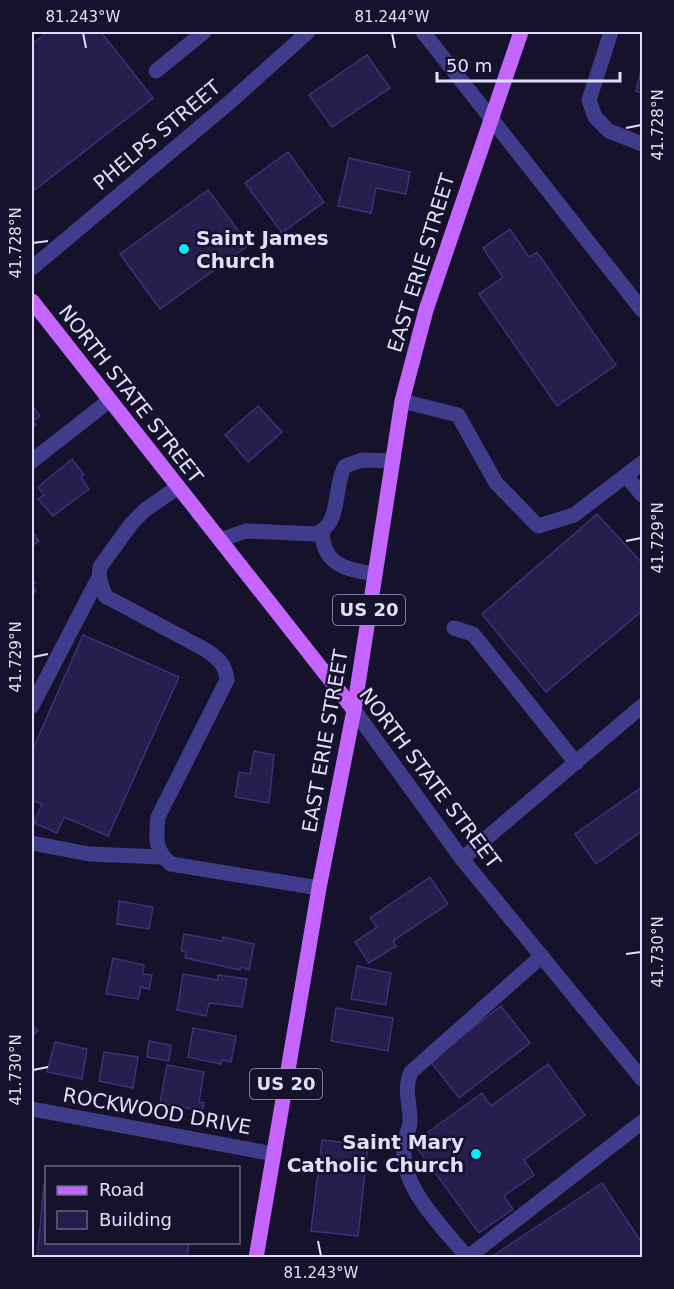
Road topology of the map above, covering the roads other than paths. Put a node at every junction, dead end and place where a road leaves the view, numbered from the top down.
1 (204, 32) edge
2 (308, 32) edge
3 (423, 32) edge
4 (521, 32) edge
5 (611, 32) edge
6 (156, 71) dead end
7 (490, 116) junction
8 (642, 144) edge
9 (32, 268) edge
10 (32, 301) edge
11 (642, 310) edge
12 (110, 400) junction
13 (402, 401) junction
14 (32, 461) edge
15 (393, 461) junction
16 (642, 463) edge
17 (626, 476) junction
18 (178, 488) junction
19 (642, 495) edge
20 (314, 533) junction
21 (220, 540) junction
22 (375, 574) junction
23 (99, 577) junction
24 (454, 628) dead end
25 (32, 706) edge
26 (642, 706) edge
27 (354, 710) junction
28 (576, 763) junction
29 (32, 843) edge
30 (162, 857) junction
31 (462, 860) junction
32 (319, 888) junction
33 (542, 956) junction
34 (642, 1079) edge
35 (32, 1109) edge
36 (642, 1122) edge
37 (274, 1154) junction
38 (256, 1257) edge
39 (467, 1257) edge

1 - 6 street
2 - 9 street, PHELPS STREET
3 - 7 street
4 - 7 main road, EAST ERIE STREET / US 20
5 - 8 street
7 - 11 street
7 - 13 main road, EAST ERIE STREET / US 20
10 - 12 main road, NORTH STATE STREET
12 - 14 street
12 - 18 main road, NORTH STATE STREET
13 - 15 main road, EAST ERIE STREET / US 20
13 - 17 street
15 - 20 street
15 - 22 main road, EAST ERIE STREET / US 20
16 - 17 street
17 - 19 street
18 - 21 main road, NORTH STATE STREET
18 - 23 street
20 - 21 street
20 - 22 street
21 - 27 main road, NORTH STATE STREET
22 - 27 main road, EAST ERIE STREET / US 20
23 - 25 street
23 - 30 street
24 - 28 street
26 - 28 street
27 - 31 street, NORTH STATE STREET
27 - 32 main road, EAST ERIE STREET / US 20
28 - 31 street
29 - 30 street
30 - 32 street
31 - 33 street, NORTH STATE STREET
32 - 37 main road, EAST ERIE STREET / US 20
33 - 34 street, NORTH STATE STREET
33 - 39 street
35 - 37 street, ROCKWOOD DRIVE
36 - 39 street
37 - 38 main road, EAST ERIE STREET / US 20

